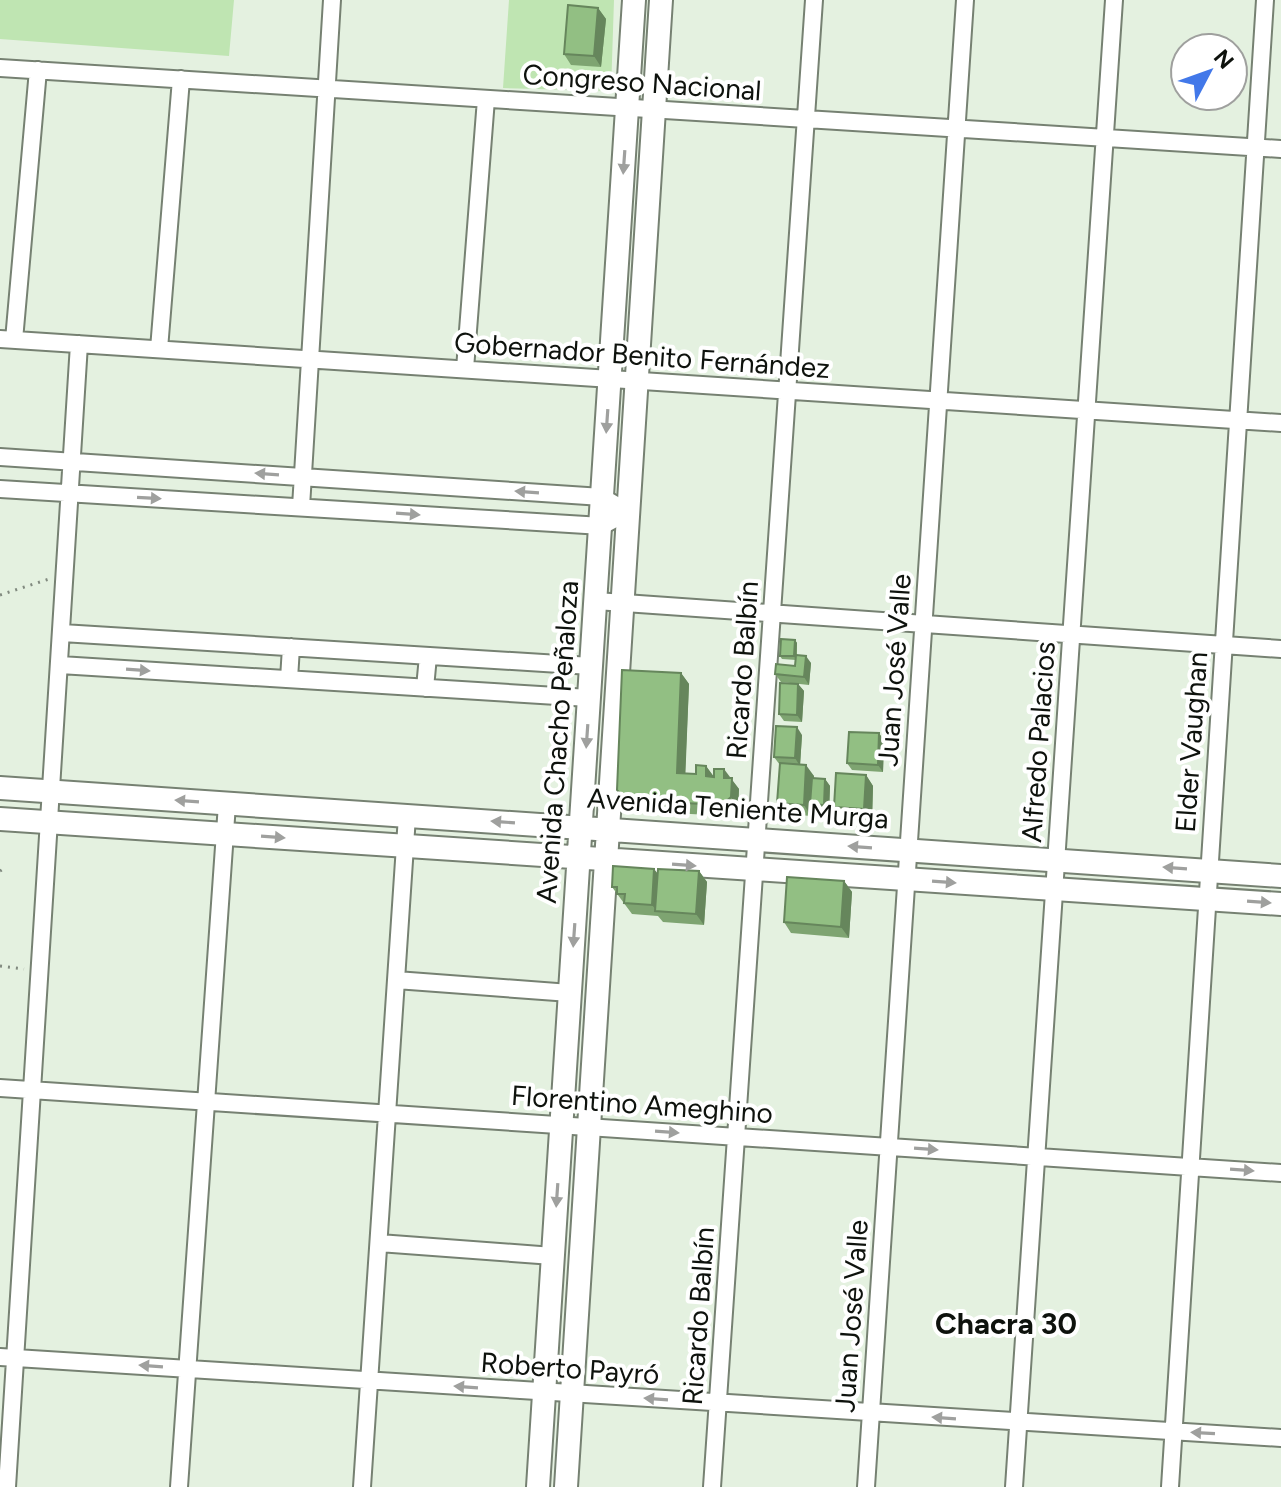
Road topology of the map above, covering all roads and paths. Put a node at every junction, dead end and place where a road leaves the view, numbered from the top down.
1 (332, 0) edge
2 (634, 0) edge
3 (661, 0) edge
4 (814, 0) edge
5 (965, 0) edge
6 (1114, 0) edge
7 (1265, 0) edge
8 (0, 68) edge
9 (38, 70) junction
10 (181, 79) junction
11 (327, 89) junction
12 (486, 99) junction
13 (627, 108) junction
14 (654, 109) junction
15 (806, 119) junction
16 (956, 128) junction
17 (1104, 138) junction
18 (1256, 148) junction
19 (1281, 149) edge
20 (7, 339) edge
21 (79, 344) junction
22 (159, 349) junction
23 (308, 359) junction
24 (465, 369) junction
25 (610, 379) junction
26 (637, 380) junction
27 (787, 390) junction
28 (938, 400) junction
29 (1086, 410) junction
30 (1238, 420) junction
31 (1281, 423) edge
32 (0, 457) edge
33 (72, 462) junction
34 (301, 477) junction
35 (0, 489) edge
36 (71, 493) junction
37 (602, 497) junction
38 (301, 507) junction
39 (628, 512) junction
40 (602, 526) junction
41 (66, 574) junction
42 (0, 595) edge
43 (596, 601) junction
44 (623, 603) junction
45 (771, 614) junction
46 (923, 625) junction
47 (62, 633) junction
48 (1071, 635) junction
49 (1223, 645) junction
50 (291, 647) junction
51 (1281, 649) edge
52 (428, 656) junction
53 (60, 665) junction
54 (591, 666) junction
55 (289, 679) junction
56 (425, 688) junction
57 (589, 698) junction
58 (0, 788) edge
59 (52, 792) junction
60 (227, 804) junction
61 (407, 816) junction
62 (0, 819) edge
63 (50, 822) junction
64 (581, 827) junction
65 (608, 829) junction
66 (225, 834) junction
67 (757, 839) junction
68 (405, 846) junction
69 (908, 850) junction
70 (579, 858) junction
71 (606, 859) junction
72 (1056, 860) junction
73 (6, 867) dead end
74 (755, 869) junction
75 (0, 871) edge
76 (1210, 871) junction
77 (1281, 876) edge
78 (906, 880) junction
79 (1054, 890) junction
80 (1208, 898) junction
81 (1281, 904) edge
82 (0, 966) edge
83 (40, 970) junction
84 (396, 980) junction
85 (570, 993) junction
86 (0, 1088) edge
87 (33, 1090) junction
88 (207, 1101) junction
89 (388, 1113) junction
90 (561, 1125) junction
91 (589, 1126) junction
92 (736, 1136) junction
93 (888, 1147) junction
94 (1036, 1156) junction
95 (1191, 1167) junction
96 (1281, 1173) edge
97 (379, 1243) junction
98 (553, 1256) junction
99 (8, 1357) edge
100 (188, 1369) junction
101 (369, 1381) junction
102 (544, 1392) junction
103 (572, 1394) junction
104 (718, 1403) junction
105 (871, 1413) junction
106 (1018, 1423) junction
107 (1174, 1431) junction
108 (1281, 1438) edge
109 (7, 1487) edge
110 (179, 1487) edge
111 (362, 1487) edge
112 (538, 1487) edge
113 (566, 1487) edge
114 (712, 1487) edge
115 (866, 1487) edge
116 (1014, 1487) edge
117 (1170, 1487) edge

1 - 11 street
2 - 13 main road, Avenida Chacho Peñaloza
3 - 14 main road, Avenida Chacho Peñaloza
4 - 15 street, Ricardo Balbín
5 - 16 street, Juan José Valle
6 - 17 street, Alfredo Palacios
7 - 18 street, Elder Vaughan
8 - 9 street, Congreso Nacional
9 - 10 street, Congreso Nacional
9 - 20 street
10 - 11 street, Congreso Nacional
10 - 22 street
11 - 12 street, Congreso Nacional
11 - 23 street
12 - 13 street, Congreso Nacional
12 - 24 street
13 - 14 street, Congreso Nacional
13 -> 25 main road, Avenida Chacho Peñaloza
14 - 15 street, Congreso Nacional
14 - 26 main road, Avenida Chacho Peñaloza
15 - 16 street, Congreso Nacional
15 - 27 street, Ricardo Balbín
16 - 17 street, Congreso Nacional
16 - 28 street, Juan José Valle
17 - 18 street, Congreso Nacional
17 - 29 street, Alfredo Palacios
18 - 19 street, Congreso Nacional
18 - 30 street, Elder Vaughan
20 - 21 street, Gobernador Benito Fernández
21 - 22 street, Gobernador Benito Fernández
21 - 33 street
22 - 23 street, Gobernador Benito Fernández
23 - 24 street, Gobernador Benito Fernández
23 - 34 street
24 - 25 street, Gobernador Benito Fernández
25 - 26 street, Gobernador Benito Fernández
25 -> 37 main road, Avenida Chacho Peñaloza
26 - 27 street, Gobernador Benito Fernández
26 - 39 main road, Avenida Chacho Peñaloza
27 - 28 street, Gobernador Benito Fernández
27 - 45 street, Ricardo Balbín
28 - 29 street, Gobernador Benito Fernández
28 - 46 street, Juan José Valle
29 - 30 street, Gobernador Benito Fernández
29 - 48 street, Alfredo Palacios
30 - 31 street, Gobernador Benito Fernández
30 - 49 street, Elder Vaughan
32 - 33 street
34 -> 33 street
33 - 36 street
37 -> 34 street
34 - 38 street
35 - 36 street
36 -> 38 street
36 - 41 street
37 - 39 street
37 - 40 main road, Avenida Chacho Peñaloza
38 -> 40 street
39 - 40 street
39 - 44 main road, Avenida Chacho Peñaloza
40 - 43 main road, Avenida Chacho Peñaloza
41 - 42 path
41 - 47 street
43 - 44 street
43 - 54 main road, Avenida Chacho Peñaloza
44 - 45 street
44 - 65 main road, Avenida Chacho Peñaloza
45 - 46 street
45 - 67 street, Ricardo Balbín
46 - 48 street
46 - 69 street, Juan José Valle
47 - 50 street
47 - 53 street
48 - 49 street
48 - 72 street, Alfredo Palacios
49 - 51 street
49 - 76 street, Elder Vaughan
50 - 52 street
50 - 55 street
52 - 54 street
52 - 56 street
53 -> 55 street
53 - 59 street
54 - 57 main road, Avenida Chacho Peñaloza
55 - 56 street
56 - 57 street
57 -> 64 main road, Avenida Chacho Peñaloza
58 - 59 main road, Avenida Teniente Murga
60 -> 59 main road, Avenida Teniente Murga
59 - 63 street
60 - 61 main road, Avenida Teniente Murga
60 - 66 street
64 -> 61 main road, Avenida Teniente Murga
61 - 68 street
62 - 63 main road
63 - 66 main road
63 - 83 street
64 - 65 main road, Avenida Teniente Murga
64 - 70 main road, Avenida Chacho Peñaloza
65 - 67 main road, Avenida Teniente Murga
65 - 71 main road, Avenida Chacho Peñaloza
66 -> 68 main road
66 - 88 street
69 -> 67 main road, Avenida Teniente Murga
67 - 74 street, Ricardo Balbín
68 - 70 main road
68 - 84 street
69 - 72 main road, Avenida Teniente Murga
69 - 78 street, Juan José Valle
70 - 71 main road
70 -> 85 main road, Avenida Chacho Peñaloza
71 -> 74 main road
71 - 91 main road, Avenida Chacho Peñaloza
76 -> 72 main road, Avenida Teniente Murga
72 - 79 street, Alfredo Palacios
73 - 75 path
74 - 78 main road
74 - 92 street, Ricardo Balbín
76 - 77 main road, Avenida Teniente Murga
76 - 80 street, Elder Vaughan
78 -> 79 main road
78 - 93 street, Juan José Valle
79 - 80 main road
79 - 94 street, Alfredo Palacios
80 -> 81 main road
80 - 95 street, Elder Vaughan
82 - 83 path
83 - 87 street
84 - 85 street
84 - 89 street
85 - 90 main road, Avenida Chacho Peñaloza
86 - 87 street, Florentino Ameghino
87 - 88 street, Florentino Ameghino
87 - 99 street
88 - 89 street, Florentino Ameghino
88 - 100 street
89 - 90 street, Florentino Ameghino
89 - 97 street
90 - 91 street, Florentino Ameghino
90 -> 98 main road, Avenida Chacho Peñaloza
91 -> 92 street, Florentino Ameghino
91 - 103 main road, Avenida Chacho Peñaloza
92 - 93 street, Florentino Ameghino
92 - 104 street, Ricardo Balbín
93 -> 94 street, Florentino Ameghino
93 - 105 street, Juan José Valle
94 - 95 street, Florentino Ameghino
94 - 106 street, Alfredo Palacios
95 -> 96 street, Florentino Ameghino
95 - 107 street, Elder Vaughan
97 - 98 street
97 - 101 street
98 - 102 main road, Avenida Chacho Peñaloza
100 -> 99 street, Roberto Payró
99 - 109 street
100 - 101 street, Roberto Payró
100 - 110 street
102 -> 101 street, Roberto Payró
101 - 111 street
102 - 103 street, Roberto Payró
102 - 112 main road, Avenida Chacho Peñaloza
104 -> 103 street, Roberto Payró
103 - 113 main road, Avenida Chacho Peñaloza
104 - 105 street, Roberto Payró
104 - 114 street, Ricardo Balbín
106 -> 105 street, Roberto Payró
105 - 115 street, Juan José Valle
106 - 107 street, Roberto Payró
106 - 116 street, Alfredo Palacios
108 -> 107 street, Roberto Payró
107 - 117 street, Elder Vaughan

